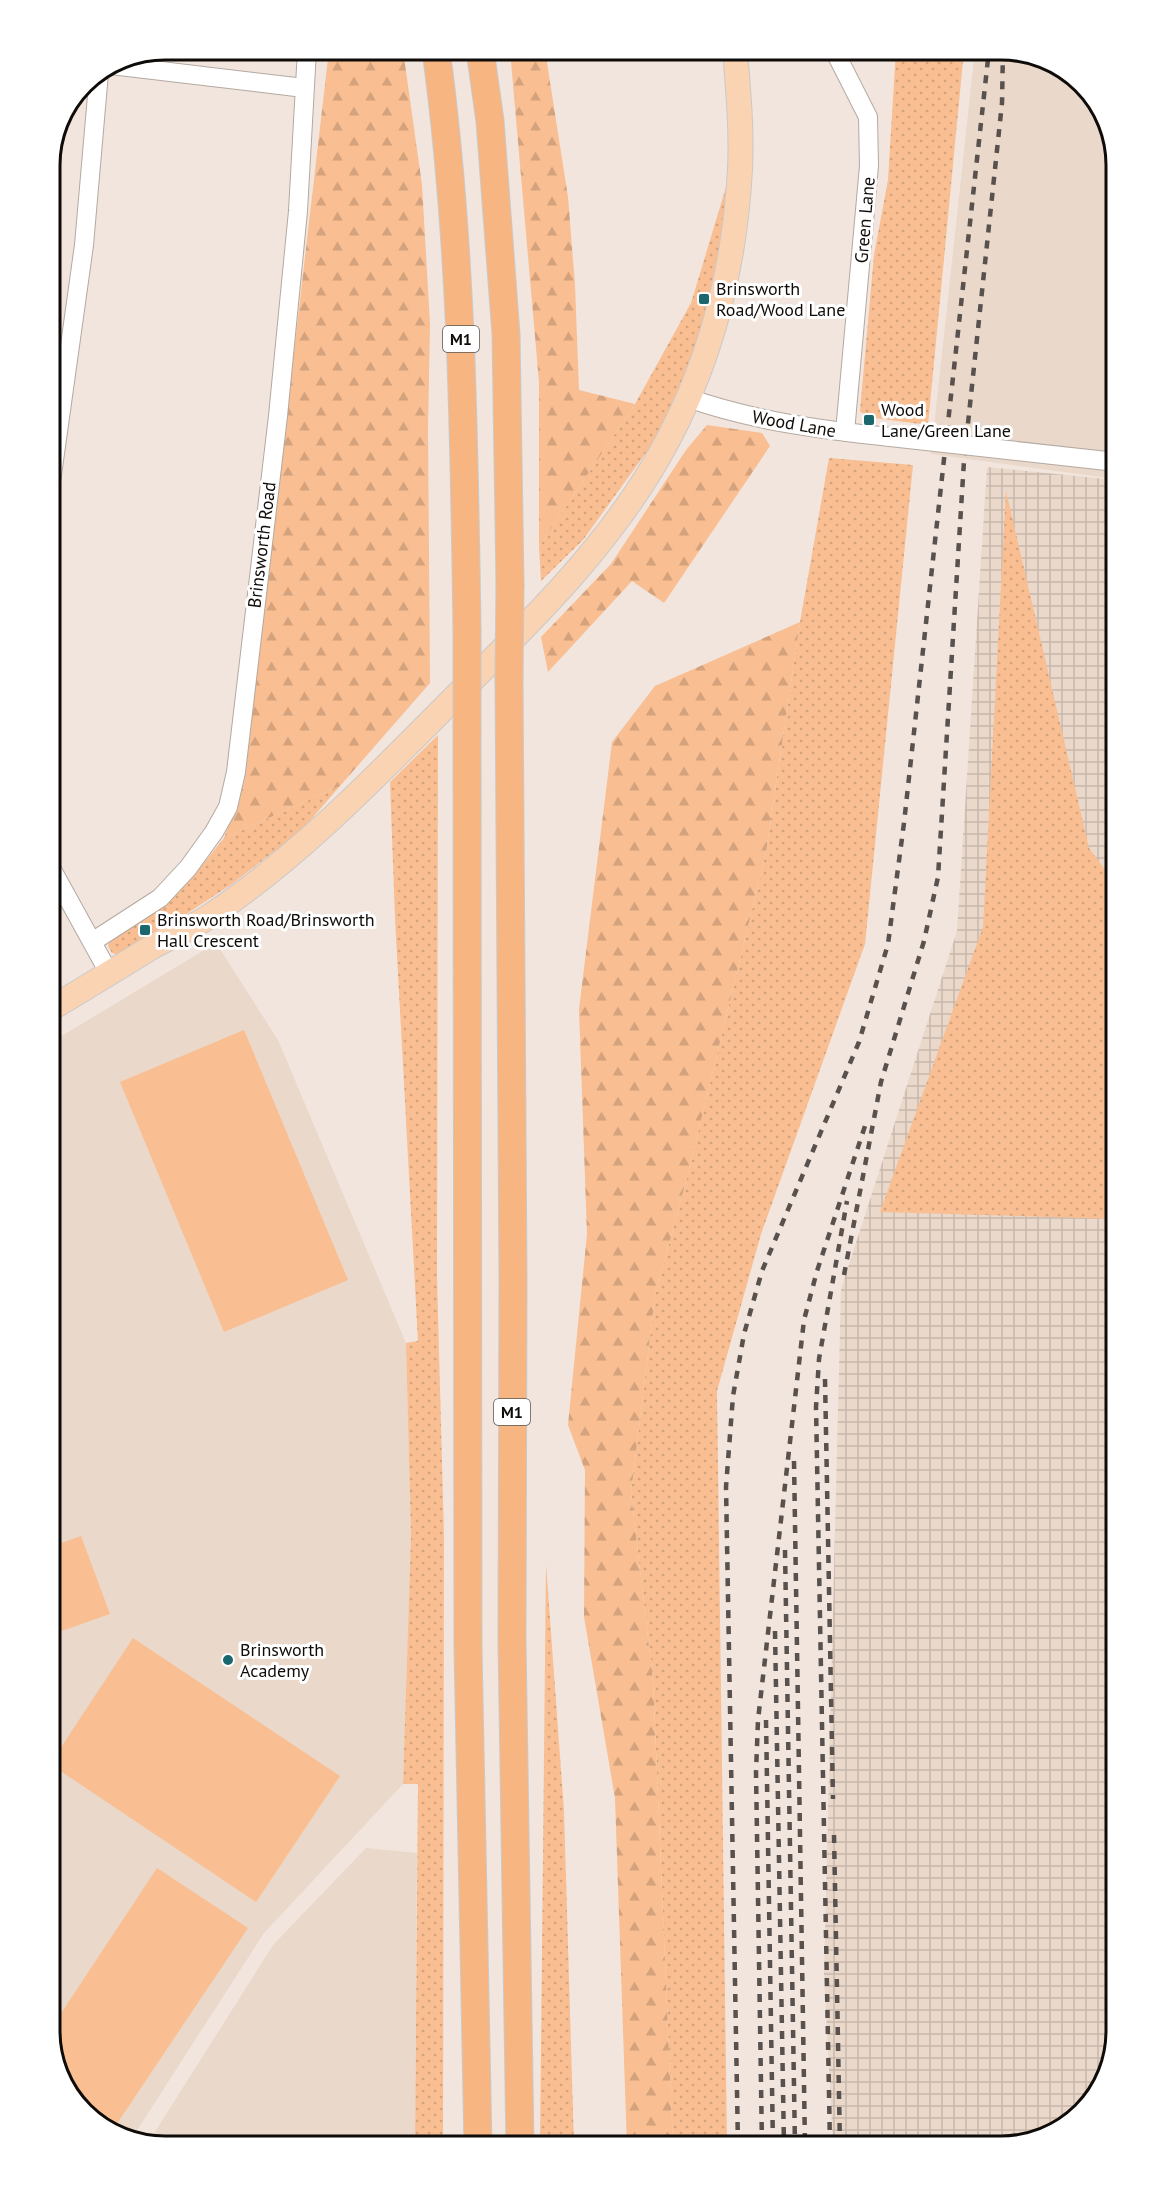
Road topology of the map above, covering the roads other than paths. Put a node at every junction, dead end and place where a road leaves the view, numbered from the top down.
1 (306, 60) edge
2 (437, 60) edge
3 (481, 60) edge
4 (736, 60) edge
5 (839, 60) edge
6 (128, 67) edge
7 (98, 85) edge
8 (304, 88) junction
9 (60, 387) edge
10 (688, 398) junction
11 (845, 432) junction
12 (1106, 460) edge
13 (60, 884) edge
14 (92, 942) junction
15 (109, 974) junction
16 (60, 1003) edge
17 (478, 2136) edge
18 (520, 2136) edge

1 - 8 street, Brinsworth Road
2 - 17 highway, M1, bridge
3 - 18 highway, M1, bridge
4 - 10 main road
5 - 11 street, Green Lane
6 - 8 street
7 - 9 street
8 - 14 street, Brinsworth Road
10 - 11 street, Wood Lane
10 - 15 main road
11 - 12 street, Wood Lane, bridge
13 - 14 street
14 - 15 street
15 - 16 main road

